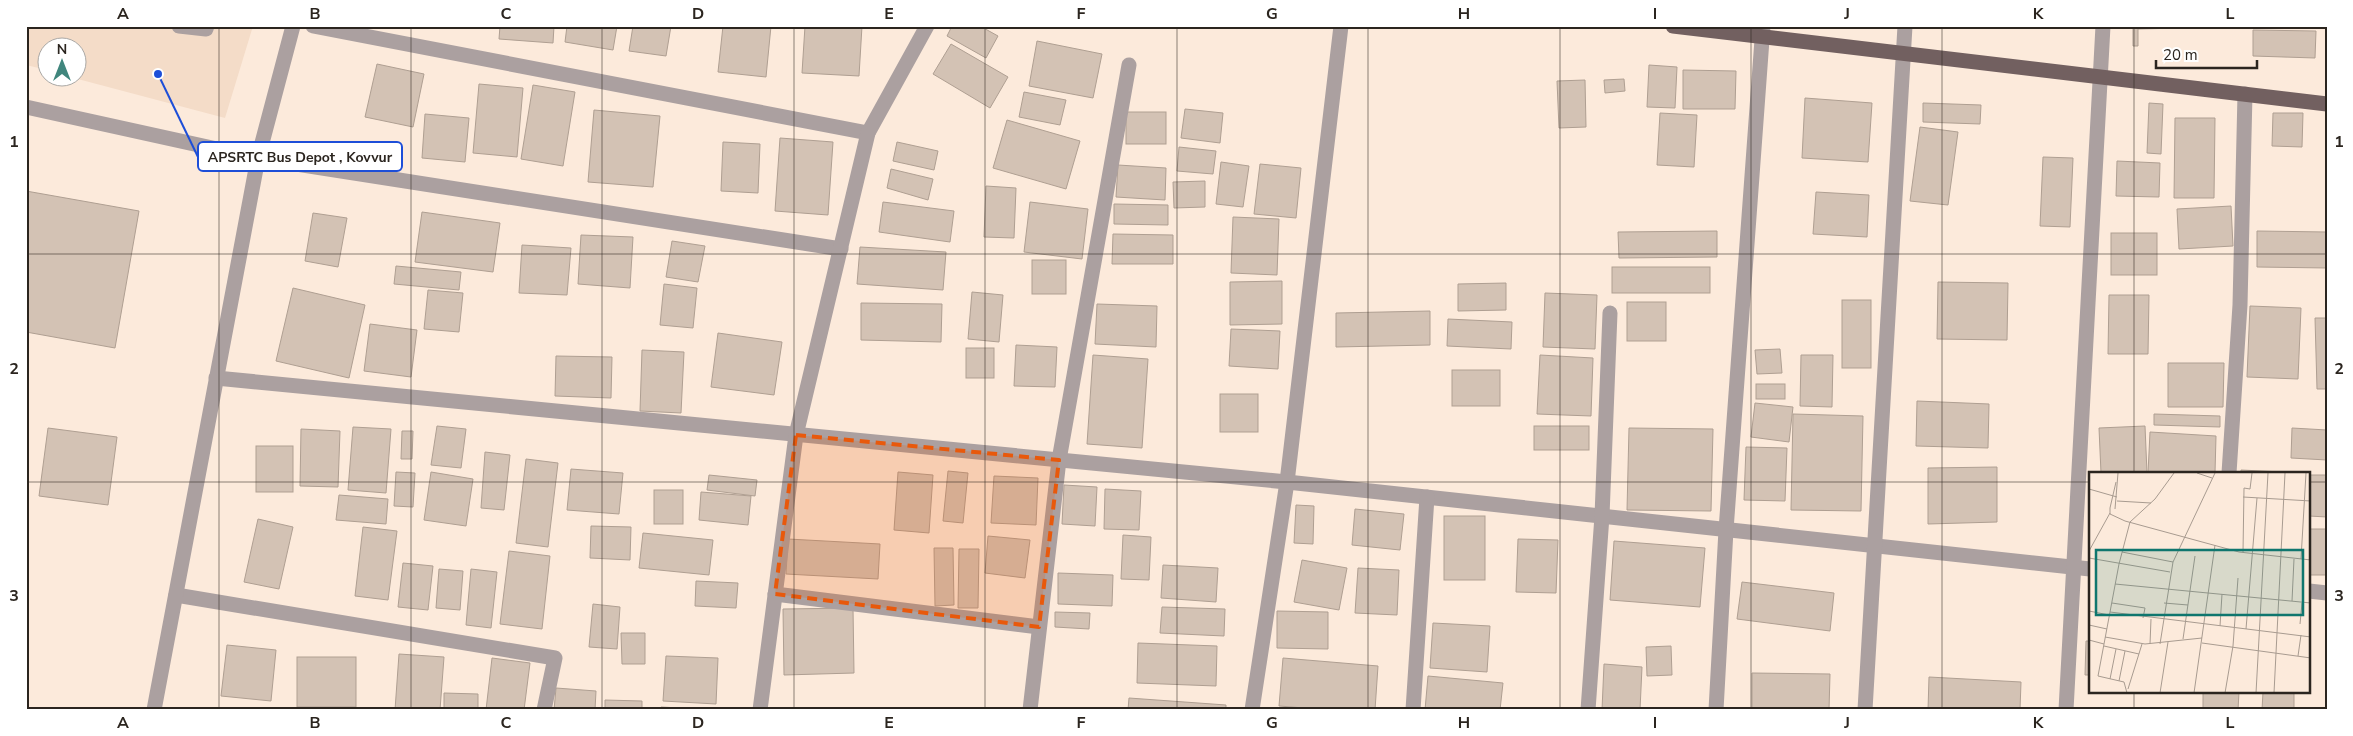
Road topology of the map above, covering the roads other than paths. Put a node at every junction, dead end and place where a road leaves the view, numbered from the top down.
1 (179, 26) edge
2 (207, 26) edge
3 (293, 26) edge
4 (313, 26) edge
5 (927, 26) edge
6 (1341, 26) edge
7 (1672, 26) edge
8 (1905, 26) edge
9 (2103, 26) edge
10 (1763, 32) edge
11 (1904, 54) junction
12 (1129, 65) dead end
13 (2099, 76) junction
14 (2245, 94) junction
15 (2327, 104) edge
16 (26, 108) edge
17 (868, 133) junction
18 (258, 158) junction
19 (841, 249) junction
20 (1610, 312) dead end
21 (216, 378) junction
22 (796, 434) junction
23 (1059, 460) junction
24 (2229, 472) edge
25 (1287, 482) junction
26 (1427, 497) junction
27 (1602, 516) junction
28 (1726, 530) junction
29 (1875, 546) junction
30 (2073, 567) junction
31 (2089, 569) edge
32 (2310, 591) edge
33 (2327, 593) edge
34 (775, 594) junction
35 (176, 595) junction
36 (1039, 627) junction
37 (159, 709) edge
38 (544, 710) edge
39 (760, 710) edge
40 (1030, 710) edge
41 (1252, 710) edge
42 (1413, 710) edge
43 (1588, 710) edge
44 (1716, 710) edge
45 (1865, 710) edge
46 (2066, 710) edge

1 - 2 street
3 - 18 street
4 - 17 street
5 - 17 street
6 - 25 street
7 - 10 main road
8 - 11 street
9 - 13 street
10 - 11 main road
10 - 28 street
11 - 13 main road
11 - 29 street
12 - 23 street
13 - 14 main road
13 - 30 street
14 - 15 main road
14 - 24 street
16 - 18 street
17 - 19 street
18 - 19 street
18 - 21 street
19 - 22 street
20 - 27 street
21 - 22 street
21 - 35 street
22 - 23 street
22 - 34 street
23 - 25 street
23 - 36 street
25 - 26 street
25 - 41 street
26 - 27 street
26 - 42 street
27 - 28 street
27 - 43 street
28 - 29 street
28 - 44 street
29 - 30 street
29 - 45 street
30 - 31 street
30 - 46 street
32 - 33 street
34 - 36 street
34 - 39 street
35 - 37 street
35 - 38 street
36 - 40 street

